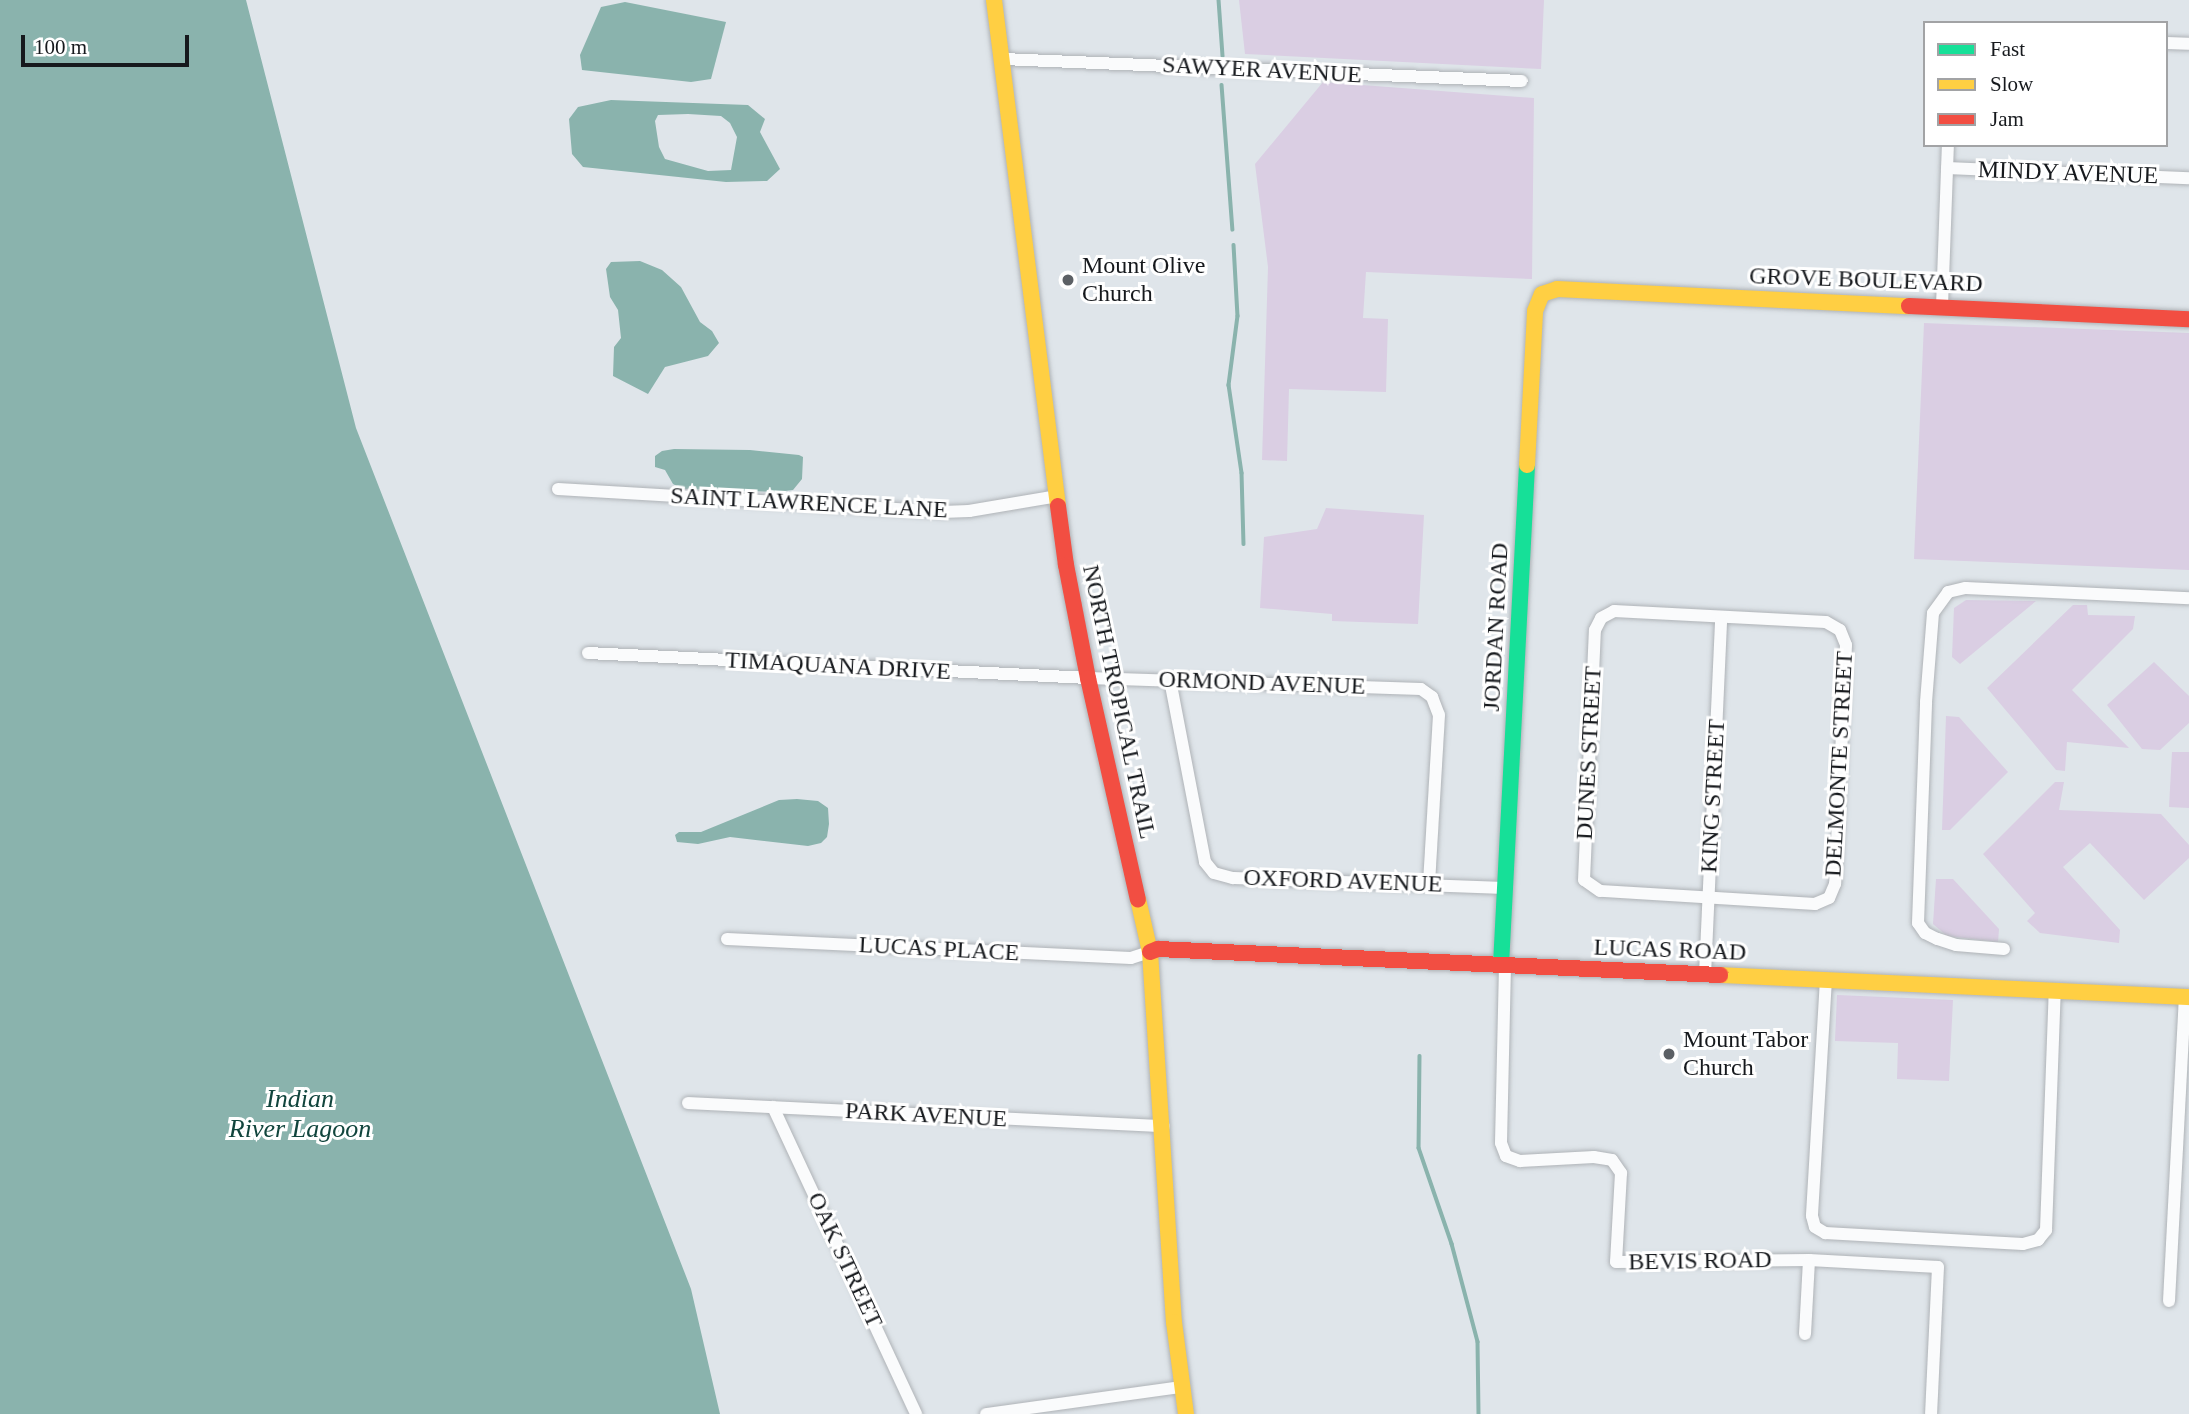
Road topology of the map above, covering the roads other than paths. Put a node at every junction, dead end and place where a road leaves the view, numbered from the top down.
1 (994, 0) edge
2 (2168, 43) edge
3 (2189, 44) edge
4 (1003, 58) junction
5 (1522, 81) dead end
6 (1948, 147) edge
7 (1948, 168) junction
8 (2189, 178) edge
9 (1542, 294) joint
10 (1942, 306) junction
11 (2189, 319) edge
12 (558, 489) dead end
13 (1058, 496) junction
14 (2189, 598) edge
15 (1721, 617) junction
16 (588, 653) dead end
17 (1088, 678) junction
18 (1170, 680) junction
19 (1429, 884) junction
20 (1505, 888) junction
21 (1708, 898) junction
22 (727, 939) dead end
23 (2004, 948) dead end
24 (1150, 952) junction
25 (1503, 966) junction
26 (1705, 975) junction
27 (1826, 979) junction
28 (2055, 990) junction
29 (2187, 997) edge
30 (688, 1103) dead end
31 (773, 1107) junction
32 (1163, 1126) junction
33 (1809, 1260) junction
34 (2169, 1301) dead end
35 (1805, 1334) dead end
36 (1181, 1387) junction
37 (916, 1414) edge
38 (986, 1414) edge
39 (1185, 1414) edge
40 (1931, 1414) edge

1 - 4 street, NORTH TROPICAL TRAIL
2 - 3 street
4 - 5 street, SAWYER AVENUE
4 - 13 street, NORTH TROPICAL TRAIL
6 - 7 street
7 - 8 street, MINDY AVENUE
7 - 10 street
9 - 10 street, GROVE BOULEVARD
9 - 20 street, JORDAN ROAD
10 - 11 street, GROVE BOULEVARD
12 - 13 street, SAINT LAWRENCE LANE
13 - 17 street, NORTH TROPICAL TRAIL
14 - 23 street
15 - 21 street, KING STREET
15 - 21 street, DELMONTE STREET
15 - 21 street, DUNES STREET
16 - 17 street, TIMAQUANA DRIVE
17 - 18 street, ORMOND AVENUE
17 - 24 street, NORTH TROPICAL TRAIL
18 - 19 street, OXFORD AVENUE
18 - 19 street, ORMOND AVENUE
19 - 20 street, OXFORD AVENUE
20 - 25 street, JORDAN ROAD
21 - 26 street, KING STREET
22 - 24 street, LUCAS PLACE
24 - 25 street, LUCAS ROAD
24 - 32 street, NORTH TROPICAL TRAIL
25 - 26 street, LUCAS ROAD
25 - 33 street, BEVIS ROAD
26 - 27 street, LUCAS ROAD
27 - 28 street, LUCAS ROAD
27 - 28 street
28 - 29 street, LUCAS ROAD
29 - 34 street
30 - 31 street, PARK AVENUE
31 - 32 street, PARK AVENUE
31 - 37 street, OAK STREET
32 - 36 street, NORTH TROPICAL TRAIL
33 - 35 street, BEVIS ROAD
33 - 40 street, BEVIS ROAD
36 - 38 street
36 - 39 street, NORTH TROPICAL TRAIL

